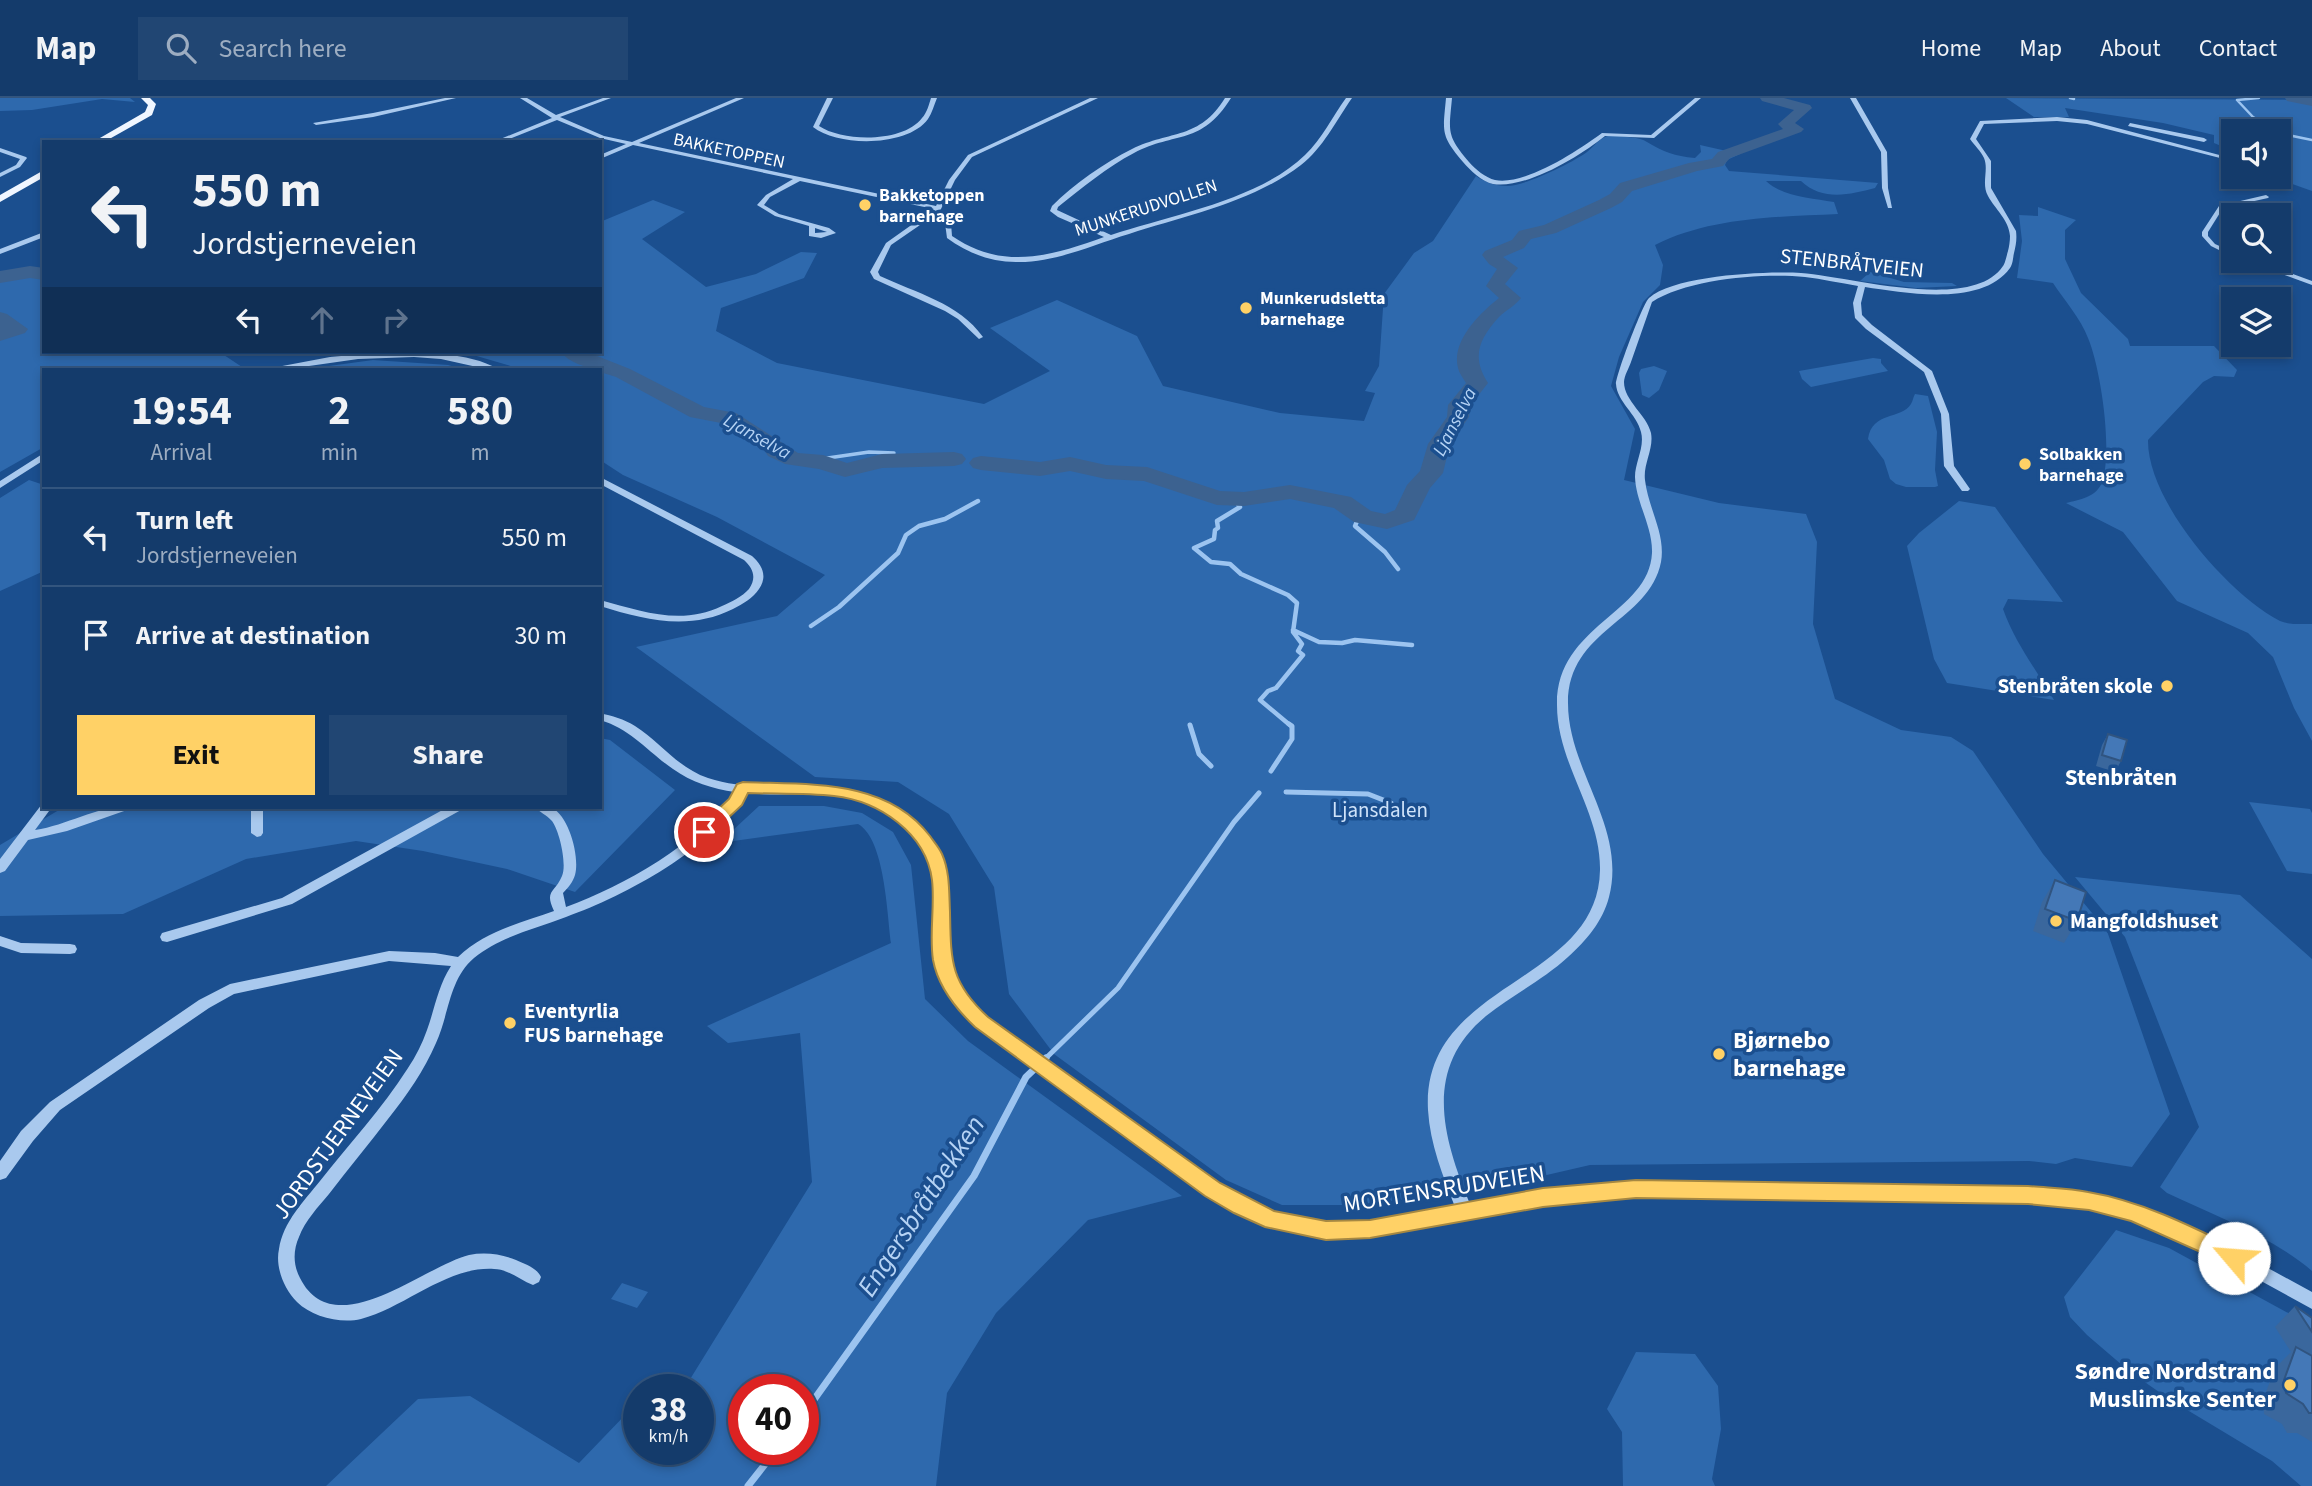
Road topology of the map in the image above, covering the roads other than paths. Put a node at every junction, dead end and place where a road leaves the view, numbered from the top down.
1 (145, 98) edge
2 (453, 98) edge
3 (523, 98) edge
4 (608, 98) edge
5 (741, 98) edge
6 (830, 98) edge
7 (933, 98) edge
8 (1095, 98) edge
9 (1228, 98) edge
10 (1349, 98) edge
11 (1449, 98) edge
12 (1698, 98) edge
13 (1853, 98) edge
14 (2081, 117) dead end
15 (555, 118) junction
16 (316, 123) dead end
17 (2110, 124) junction
18 (101, 140) edge
19 (501, 140) edge
20 (2204, 140) dead end
21 (629, 145) junction
22 (0, 150) edge
23 (602, 156) edge
24 (2221, 156) edge
25 (42, 174) edge
26 (0, 175) edge
27 (797, 180) junction
28 (2266, 197) dead end
29 (0, 199) edge
30 (2238, 203) edge
31 (1890, 207) dead end
32 (2221, 208) edge
33 (937, 210) junction
34 (812, 225) dead end
35 (42, 235) edge
36 (1110, 237) junction
37 (2221, 250) edge
38 (0, 252) edge
39 (2286, 273) edge
40 (2312, 282) edge
41 (1862, 284) junction
42 (979, 337) dead end
43 (283, 368) edge
44 (490, 368) edge
45 (42, 457) edge
46 (602, 481) edge
47 (0, 485) edge
48 (1965, 489) dead end
49 (602, 604) edge
50 (602, 717) edge
51 (743, 788) junction
52 (44, 809) edge
53 (116, 809) edge
54 (257, 809) edge
55 (453, 809) edge
56 (543, 809) edge
57 (257, 833) dead end
58 (23, 836) junction
59 (0, 868) edge
60 (562, 914) junction
61 (167, 937) dead end
62 (0, 941) edge
63 (70, 949) dead end
64 (460, 962) junction
65 (0, 1173) edge
66 (1465, 1212) junction
67 (533, 1278) dead end
68 (2309, 1301) edge

1 - 18 main road
2 - 16 street
3 - 15 street, BAKKETOPPEN
4 - 15 street
5 - 21 street
6 - 7 street
8 - 33 street
9 - 36 street
10 - 36 street, MUNKERUDVOLLEN
11 - 12 street
13 - 31 street
14 - 17 street, STENBRÅTVEIEN
15 - 19 street
15 - 21 street, BAKKETOPPEN
17 - 20 street, STENBRÅTVEIEN
17 - 24 street, STENBRÅTVEIEN
17 - 41 street, STENBRÅTVEIEN
21 - 23 street
21 - 27 street, BAKKETOPPEN
22 - 26 street
25 - 29 main road
27 - 33 street, BAKKETOPPEN
27 - 34 street
28 - 30 street
32 - 37 street
33 - 36 street, MUNKERUDVOLLEN
33 - 42 street
35 - 38 street
39 - 40 street
41 - 48 street
41 - 66 street, STENBRÅTVEIEN
43 - 44 street
45 - 47 street
46 - 49 street
50 - 51 street, MORTENSRUDVEIEN
51 - 60 street, JORDSTJERNEVEIEN
51 - 66 street, MORTENSRUDVEIEN
52 - 58 street
53 - 58 street
54 - 57 street
55 - 61 street
56 - 60 street
58 - 59 street
60 - 64 street, JORDSTJERNEVEIEN
62 - 63 street
64 - 65 street
64 - 67 street, JORDSTJERNEVEIEN
66 - 68 street, MORTENSRUDVEIEN

